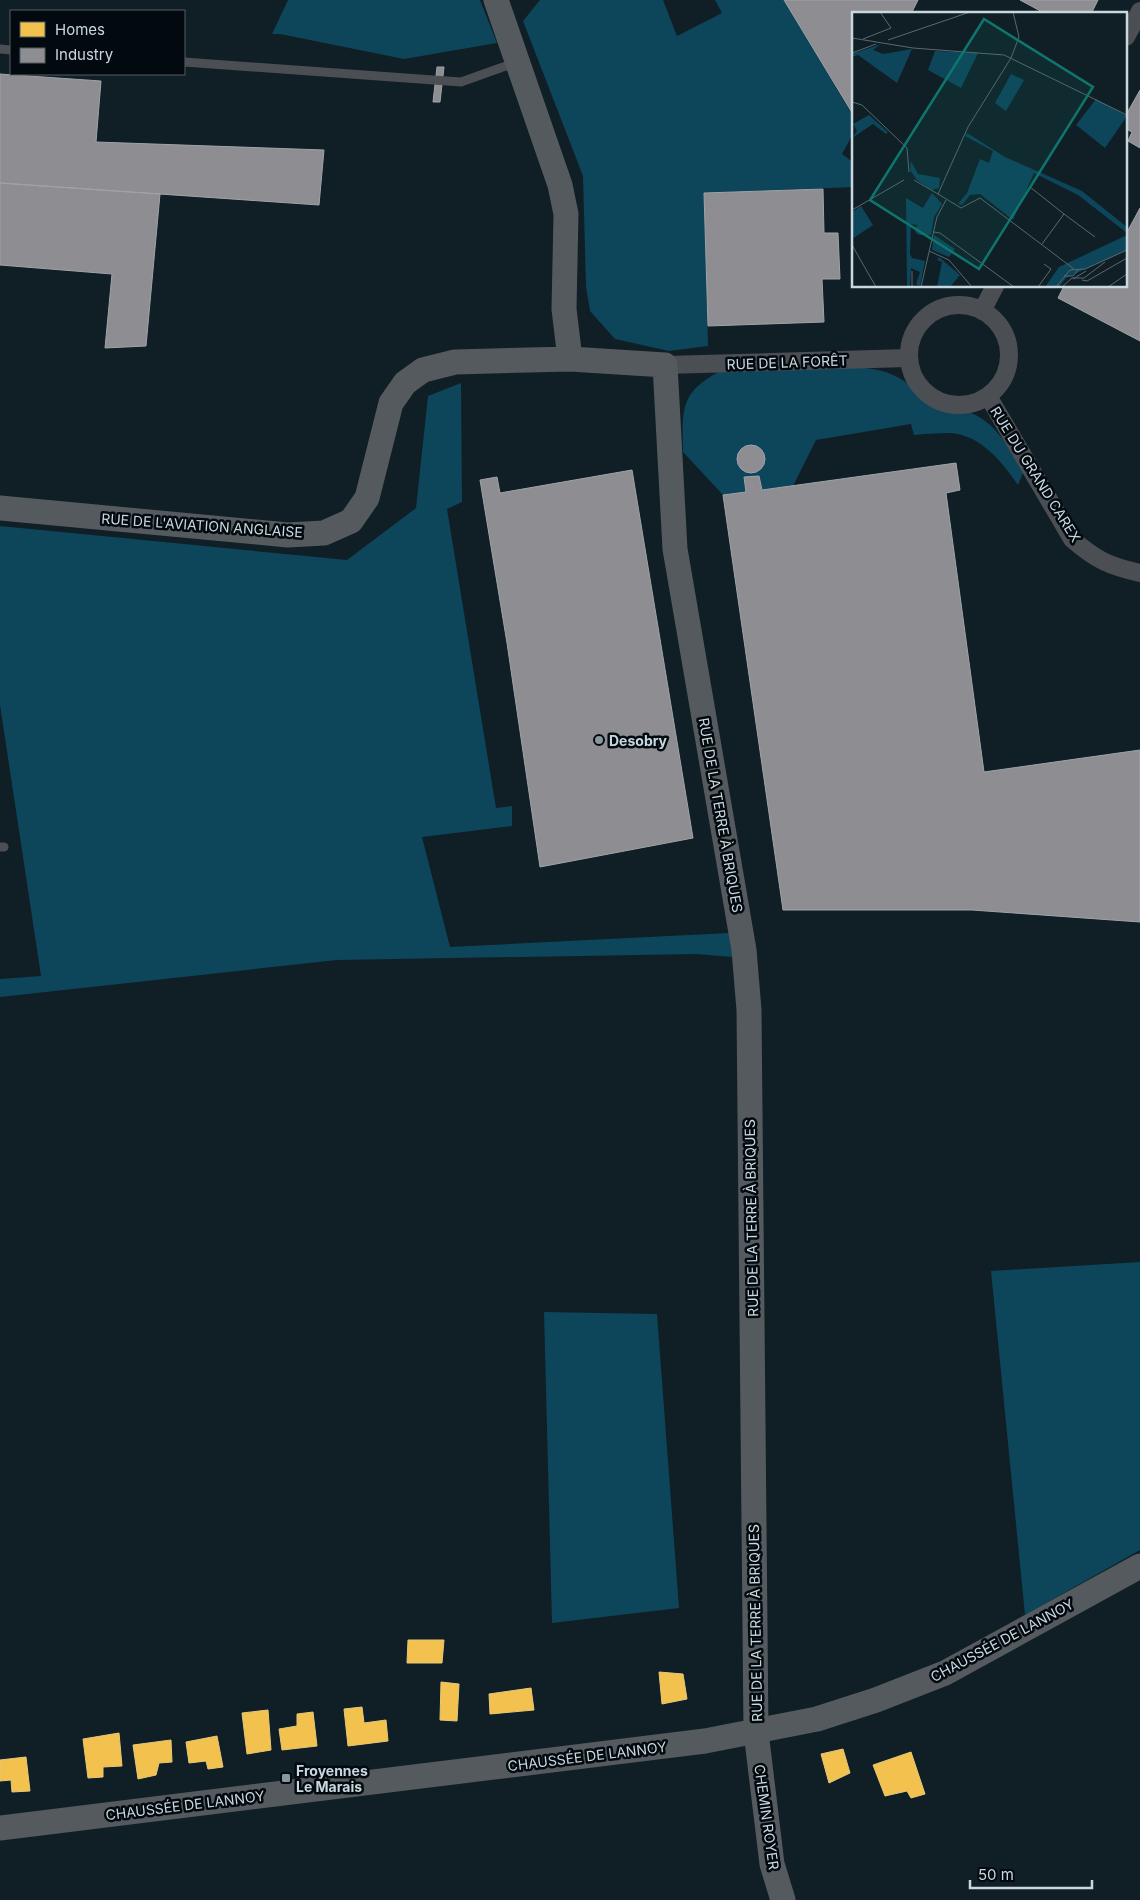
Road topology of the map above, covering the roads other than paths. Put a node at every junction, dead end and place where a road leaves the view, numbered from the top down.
1 (496, 0) edge
2 (1140, 11) edge
3 (1128, 33) edge
4 (185, 62) edge
5 (518, 62) junction
6 (994, 288) edge
7 (982, 311) junction
8 (908, 358) junction
9 (570, 359) junction
10 (665, 365) junction
11 (988, 396) junction
12 (0, 508) edge
13 (1140, 572) edge
14 (1140, 1566) edge
15 (756, 1732) junction
16 (0, 1828) edge
17 (784, 1900) edge

1 - 5 main road
2 - 3 street
4 - 5 lane
5 - 9 main road
6 - 7 street
7 - 8 street
7 - 11 street
8 - 10 street, RUE DE LA FORÊT
8 - 11 street
9 - 10 main road
9 - 12 main road, RUE DE L'AVIATION ANGLAISE
10 - 15 main road, RUE DE LA TERRE À BRIQUES
11 - 13 street, RUE DU GRAND CAREX
14 - 15 main road, CHAUSSÉE DE LANNOY
15 - 16 main road, CHAUSSÉE DE LANNOY
15 - 17 main road, CHEMIN ROYER

